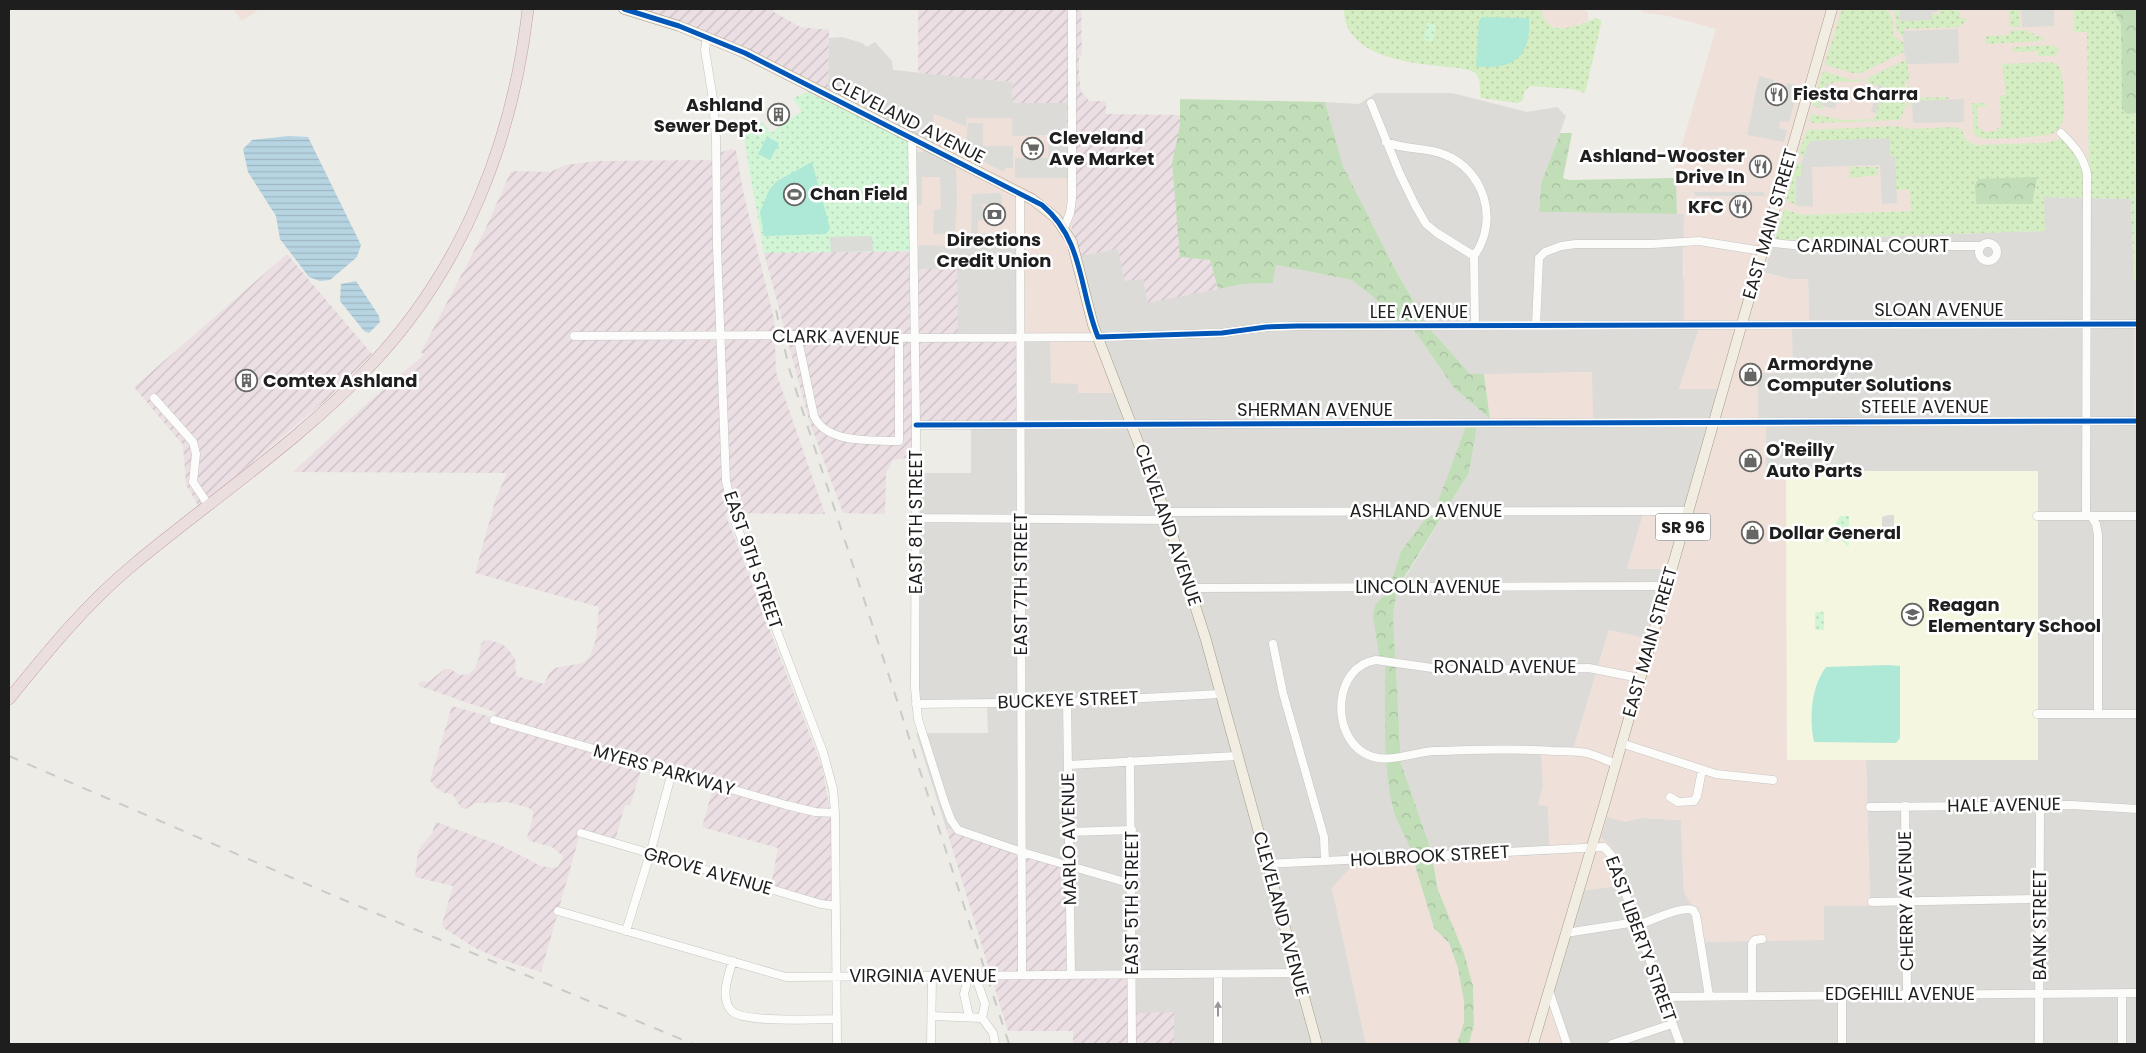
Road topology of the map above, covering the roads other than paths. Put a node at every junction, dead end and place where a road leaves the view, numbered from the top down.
1 (528, 9) edge
2 (624, 9) edge
3 (1072, 9) edge
4 (1832, 9) edge
5 (706, 37) junction
6 (1371, 103) dead end
7 (2061, 133) dead end
8 (912, 137) junction
9 (1386, 142) junction
10 (1020, 193) junction
11 (1064, 228) junction
12 (1763, 246) junction
13 (1981, 246) dead end
14 (1474, 256) junction
15 (1741, 323) junction
16 (2086, 324) junction
17 (2137, 324) edge
18 (1475, 325) junction
19 (1536, 325) junction
20 (796, 335) junction
21 (574, 336) dead end
22 (721, 336) junction
23 (1098, 337) junction
24 (899, 338) junction
25 (915, 338) junction
26 (1021, 338) junction
27 (154, 398) dead end
28 (1713, 421) junction
29 (2086, 421) junction
30 (2137, 421) edge
31 (1132, 424) junction
32 (1021, 425) junction
33 (916, 426) junction
34 (209, 506) junction
35 (1688, 510) junction
36 (1167, 516) junction
37 (2037, 516) dead end
38 (2089, 516) junction
39 (2137, 516) edge
40 (916, 518) junction
41 (1021, 519) junction
42 (1666, 586) junction
43 (1190, 588) junction
44 (1272, 644) dead end
45 (1639, 678) junction
46 (1220, 694) junction
47 (9, 699) edge
48 (1067, 702) junction
49 (1022, 703) junction
50 (916, 704) junction
51 (2037, 714) dead end
52 (2098, 714) junction
53 (2137, 714) edge
54 (494, 720) dead end
55 (1621, 743) junction
56 (1237, 756) junction
57 (1130, 761) junction
58 (1616, 764) junction
59 (1068, 765) junction
60 (1702, 770) junction
61 (672, 772) junction
62 (1773, 780) dead end
63 (1670, 798) dead end
64 (1905, 806) junction
65 (2040, 806) junction
66 (1870, 807) dead end
67 (2137, 809) edge
68 (835, 813) junction
69 (1132, 830) junction
70 (1069, 832) junction
71 (581, 833) dead end
72 (1592, 847) junction
73 (1022, 852) junction
74 (650, 854) junction
75 (1325, 860) junction
76 (1267, 864) junction
77 (1070, 865) junction
78 (1132, 884) junction
79 (2040, 899) junction
80 (1906, 901) junction
81 (1872, 902) dead end
82 (836, 906) junction
83 (558, 910) dead end
84 (1637, 924) junction
85 (626, 931) junction
86 (1566, 932) junction
87 (1762, 939) dead end
88 (733, 961) junction
89 (1298, 973) junction
90 (1218, 974) junction
91 (972, 975) junction
92 (1022, 975) junction
93 (1071, 975) junction
94 (1133, 975) junction
95 (837, 976) junction
96 (932, 976) junction
97 (1549, 991) junction
98 (2039, 993) junction
99 (2122, 993) junction
100 (2137, 993) edge
101 (1842, 994) junction
102 (1752, 995) junction
103 (1907, 995) junction
104 (1708, 996) junction
105 (1662, 997) junction
106 (932, 1016) junction
107 (969, 1016) junction
108 (982, 1018) junction
109 (837, 1019) junction
110 (1672, 1024) junction
111 (837, 1044) edge
112 (931, 1044) edge
113 (995, 1044) edge
114 (1132, 1044) edge
115 (1218, 1044) edge
116 (1317, 1044) edge
117 (1533, 1044) edge
118 (1568, 1044) edge
119 (1612, 1044) edge
120 (1680, 1044) edge
121 (1842, 1044) edge
122 (2039, 1044) edge
123 (2122, 1044) edge

1 - 34 highway
2 - 5 main road, CLEVELAND AVENUE
3 - 11 street
4 - 12 main road, EAST MAIN STREET / SR 96
5 - 8 main road, CLEVELAND AVENUE
5 - 22 street, EAST 9TH STREET
6 - 9 street
7 - 16 street
8 - 10 main road, CLEVELAND AVENUE
8 - 25 street, EAST 8TH STREET
9 - 14 street
9 - 14 street
10 - 11 main road, CLEVELAND AVENUE
10 - 26 street, EAST 7TH STREET
11 - 23 main road, CLEVELAND AVENUE
12 - 13 street, CARDINAL COURT
12 - 15 main road, EAST MAIN STREET / SR 96
12 - 19 street, CARDINAL COURT
14 - 18 street
15 - 16 street, SLOAN AVENUE
15 - 19 street, LEE AVENUE
15 - 28 main road, EAST MAIN STREET / SR 96
16 - 17 street, SLOAN AVENUE
16 - 29 street
18 - 19 street, LEE AVENUE
18 - 23 street, LEE AVENUE
20 - 22 street, CLARK AVENUE
20 - 24 street, CLARK AVENUE
20 - 24 street
21 - 22 street, CLARK AVENUE
22 - 68 street, EAST 9TH STREET
23 - 26 street, CLARK AVENUE
23 - 31 main road, CLEVELAND AVENUE
24 - 25 street, CLARK AVENUE
25 - 26 street, CLARK AVENUE
25 - 33 street, EAST 8TH STREET
26 - 32 street, EAST 7TH STREET
27 - 34 street
28 - 29 street, STEELE AVENUE
28 - 31 street, SHERMAN AVENUE
28 - 35 main road, EAST MAIN STREET / SR 96
29 - 30 street, STEELE AVENUE
29 - 38 street
31 - 32 street, SHERMAN AVENUE
31 - 36 main road, CLEVELAND AVENUE
32 - 33 street, SHERMAN AVENUE
32 - 41 street, EAST 7TH STREET
33 - 40 street, EAST 8TH STREET
34 - 47 highway
35 - 36 street, ASHLAND AVENUE
35 - 42 main road, EAST MAIN STREET / SR 96
36 - 41 street, ASHLAND AVENUE
36 - 43 main road, CLEVELAND AVENUE
37 - 38 street
38 - 39 street
38 - 52 street
40 - 41 street, ASHLAND AVENUE
40 - 50 street, EAST 8TH STREET
41 - 49 street, EAST 7TH STREET
42 - 43 street, LINCOLN AVENUE
42 - 45 main road, EAST MAIN STREET / SR 96
43 - 46 main road, CLEVELAND AVENUE
44 - 75 street
45 - 55 main road, EAST MAIN STREET / SR 96
45 - 58 street, RONALD AVENUE
46 - 48 street, BUCKEYE STREET
46 - 56 main road, CLEVELAND AVENUE
48 - 49 street, BUCKEYE STREET
48 - 59 street, MARLO AVENUE
49 - 50 street, BUCKEYE STREET
49 - 73 street, EAST 7TH STREET
50 - 73 street, EAST 8TH STREET
51 - 52 street
52 - 53 street
54 - 61 street, MYERS PARKWAY
55 - 58 main road, EAST MAIN STREET / SR 96
55 - 60 street
56 - 57 street
56 - 76 main road, CLEVELAND AVENUE
57 - 59 street
57 - 69 street, EAST 5TH STREET
58 - 72 main road, EAST MAIN STREET / SR 96
59 - 70 street, MARLO AVENUE
60 - 62 street
60 - 63 street
61 - 68 street, MYERS PARKWAY
61 - 74 street
64 - 65 street, HALE AVENUE
64 - 66 street, HALE AVENUE
64 - 80 street, CHERRY AVENUE
65 - 67 street, HALE AVENUE
65 - 79 street, BANK STREET
68 - 82 street, EAST 9TH STREET
69 - 70 street
69 - 78 street, EAST 5TH STREET
70 - 77 street, MARLO AVENUE
71 - 74 street, GROVE AVENUE
72 - 75 street, HOLBROOK STREET
72 - 84 street, EAST LIBERTY STREET
72 - 86 main road, EAST MAIN STREET / SR 96
73 - 77 street
73 - 92 street, EAST 7TH STREET
74 - 82 street, GROVE AVENUE
74 - 85 street
75 - 76 street, HOLBROOK STREET
76 - 89 main road, CLEVELAND AVENUE
77 - 78 street
77 - 93 street, MARLO AVENUE
78 - 94 street, EAST 5TH STREET
79 - 80 street
79 - 98 street, BANK STREET
80 - 81 street
80 - 103 street, CHERRY AVENUE
82 - 95 street, EAST 9TH STREET
83 - 85 street, VIRGINIA AVENUE
84 - 86 street
84 - 104 street
84 - 105 street, EAST LIBERTY STREET
85 - 88 street, VIRGINIA AVENUE
86 - 97 main road, EAST MAIN STREET / SR 96
87 - 102 street
88 - 95 street, VIRGINIA AVENUE
88 - 109 street
89 - 90 street, VIRGINIA AVENUE
89 - 116 main road, CLEVELAND AVENUE
90 - 94 street, VIRGINIA AVENUE
115 -> 90 street
91 - 92 street, VIRGINIA AVENUE
91 - 96 street, VIRGINIA AVENUE
91 - 107 street
91 - 108 street
92 - 93 street, VIRGINIA AVENUE
93 - 94 street, VIRGINIA AVENUE
94 - 114 street, EAST 5TH STREET
95 - 96 street, VIRGINIA AVENUE
95 - 109 street, EAST 9TH STREET
96 - 106 street
97 - 117 main road, EAST MAIN STREET / SR 96
97 - 118 street
98 - 99 street, EDGEHILL AVENUE
98 - 103 street, EDGEHILL AVENUE
98 - 122 street, BANK STREET
99 - 100 street, EDGEHILL AVENUE
99 - 123 street
101 - 102 street, EDGEHILL AVENUE
101 - 103 street, EDGEHILL AVENUE
101 - 121 street
102 - 104 street, EDGEHILL AVENUE
104 - 105 street, EDGEHILL AVENUE
105 - 110 street, EAST LIBERTY STREET
106 - 107 street
106 - 112 street
107 - 108 street
108 - 113 street
109 - 111 street, EAST 9TH STREET
110 - 119 street
110 - 120 street, EAST LIBERTY STREET

